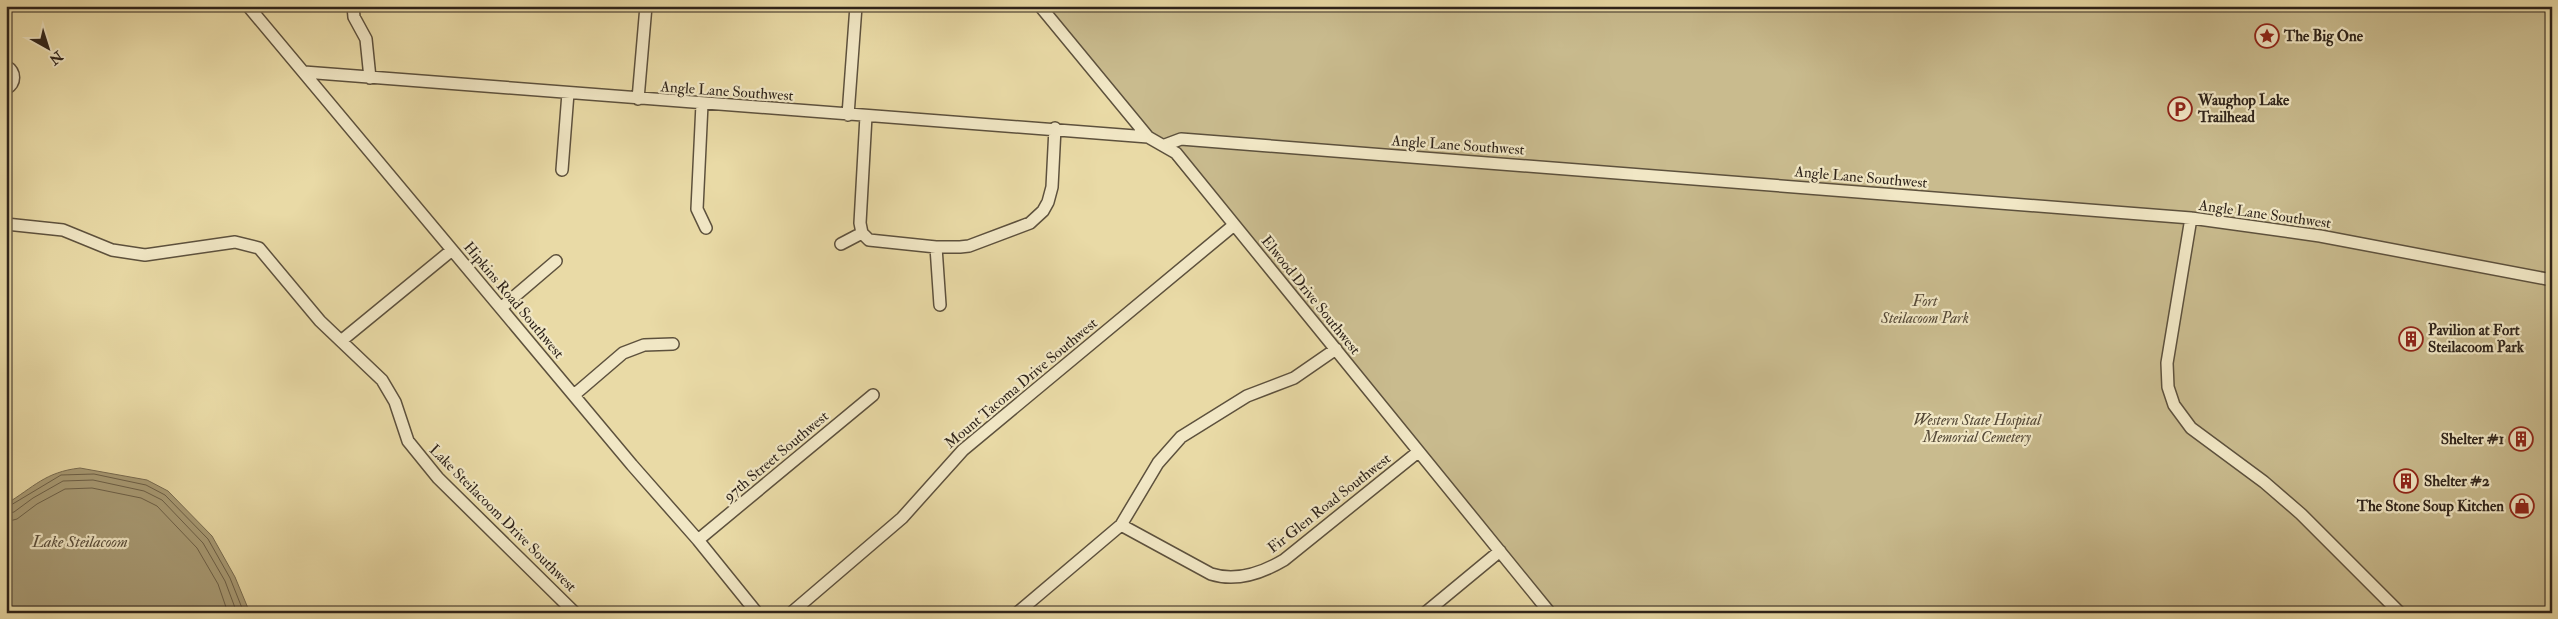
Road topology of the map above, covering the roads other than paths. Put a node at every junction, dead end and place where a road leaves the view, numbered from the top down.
1 (248, 6) edge
2 (353, 6) edge
3 (646, 6) edge
4 (856, 6) edge
5 (1040, 6) edge
6 (6, 66) edge
7 (304, 72) junction
8 (370, 78) junction
9 (6, 89) edge
10 (568, 93) junction
11 (638, 99) junction
12 (702, 104) junction
13 (848, 115) junction
14 (866, 116) junction
15 (1055, 128) junction
16 (1148, 137) junction
17 (1165, 145) junction
18 (562, 170) dead end
19 (2191, 218) junction
20 (6, 224) edge
21 (1234, 225) junction
22 (706, 228) dead end
23 (862, 233) junction
24 (841, 244) dead end
25 (936, 247) junction
26 (452, 250) junction
27 (556, 262) dead end
28 (2552, 280) edge
29 (940, 305) dead end
30 (501, 308) junction
31 (341, 340) junction
32 (673, 344) dead end
33 (1336, 349) junction
34 (574, 395) junction
35 (873, 395) dead end
36 (1418, 452) junction
37 (1120, 524) junction
38 (698, 540) junction
39 (1500, 551) junction
40 (575, 613) edge
41 (757, 613) edge
42 (791, 613) edge
43 (1017, 613) edge
44 (1425, 613) edge
45 (1550, 613) edge
46 (2400, 613) edge

1 - 7 street, Hipkins Road Southwest
2 - 8 street
3 - 11 street
4 - 13 street
5 - 16 street, Elwood Drive Southwest
6 - 9 street
7 - 8 street, Angle Lane Southwest
7 - 26 street, Hipkins Road Southwest
8 - 10 street, Angle Lane Southwest
10 - 11 street, Angle Lane Southwest
10 - 18 street
11 - 12 street, Angle Lane Southwest
12 - 13 street, Angle Lane Southwest
12 - 22 street
13 - 14 street, Angle Lane Southwest
14 - 15 street, Angle Lane Southwest
14 - 23 street
15 - 16 street, Angle Lane Southwest
15 - 25 street
16 - 17 street, Elwood Drive Southwest
17 - 19 street, Angle Lane Southwest
17 - 21 street, Elwood Drive Southwest
19 - 28 street, Angle Lane Southwest
19 - 46 street
20 - 31 street, Lake Steilacoom Drive Southwest
21 - 33 street, Elwood Drive Southwest
21 - 42 street, Mount Tacoma Drive Southwest
23 - 24 street
23 - 25 street
25 - 29 street
26 - 30 street, Hipkins Road Southwest
26 - 31 street
27 - 30 street
30 - 34 street, Hipkins Road Southwest
31 - 40 street, Lake Steilacoom Drive Southwest
32 - 34 street
33 - 36 street, Elwood Drive Southwest
33 - 37 street
34 - 38 street, Hipkins Road Southwest
35 - 38 street, 97th Street Southwest
36 - 37 street, Fir Glen Road Southwest
36 - 39 street, Elwood Drive Southwest
37 - 43 street
38 - 41 street, Hipkins Road Southwest
39 - 44 street
39 - 45 street, Elwood Drive Southwest

